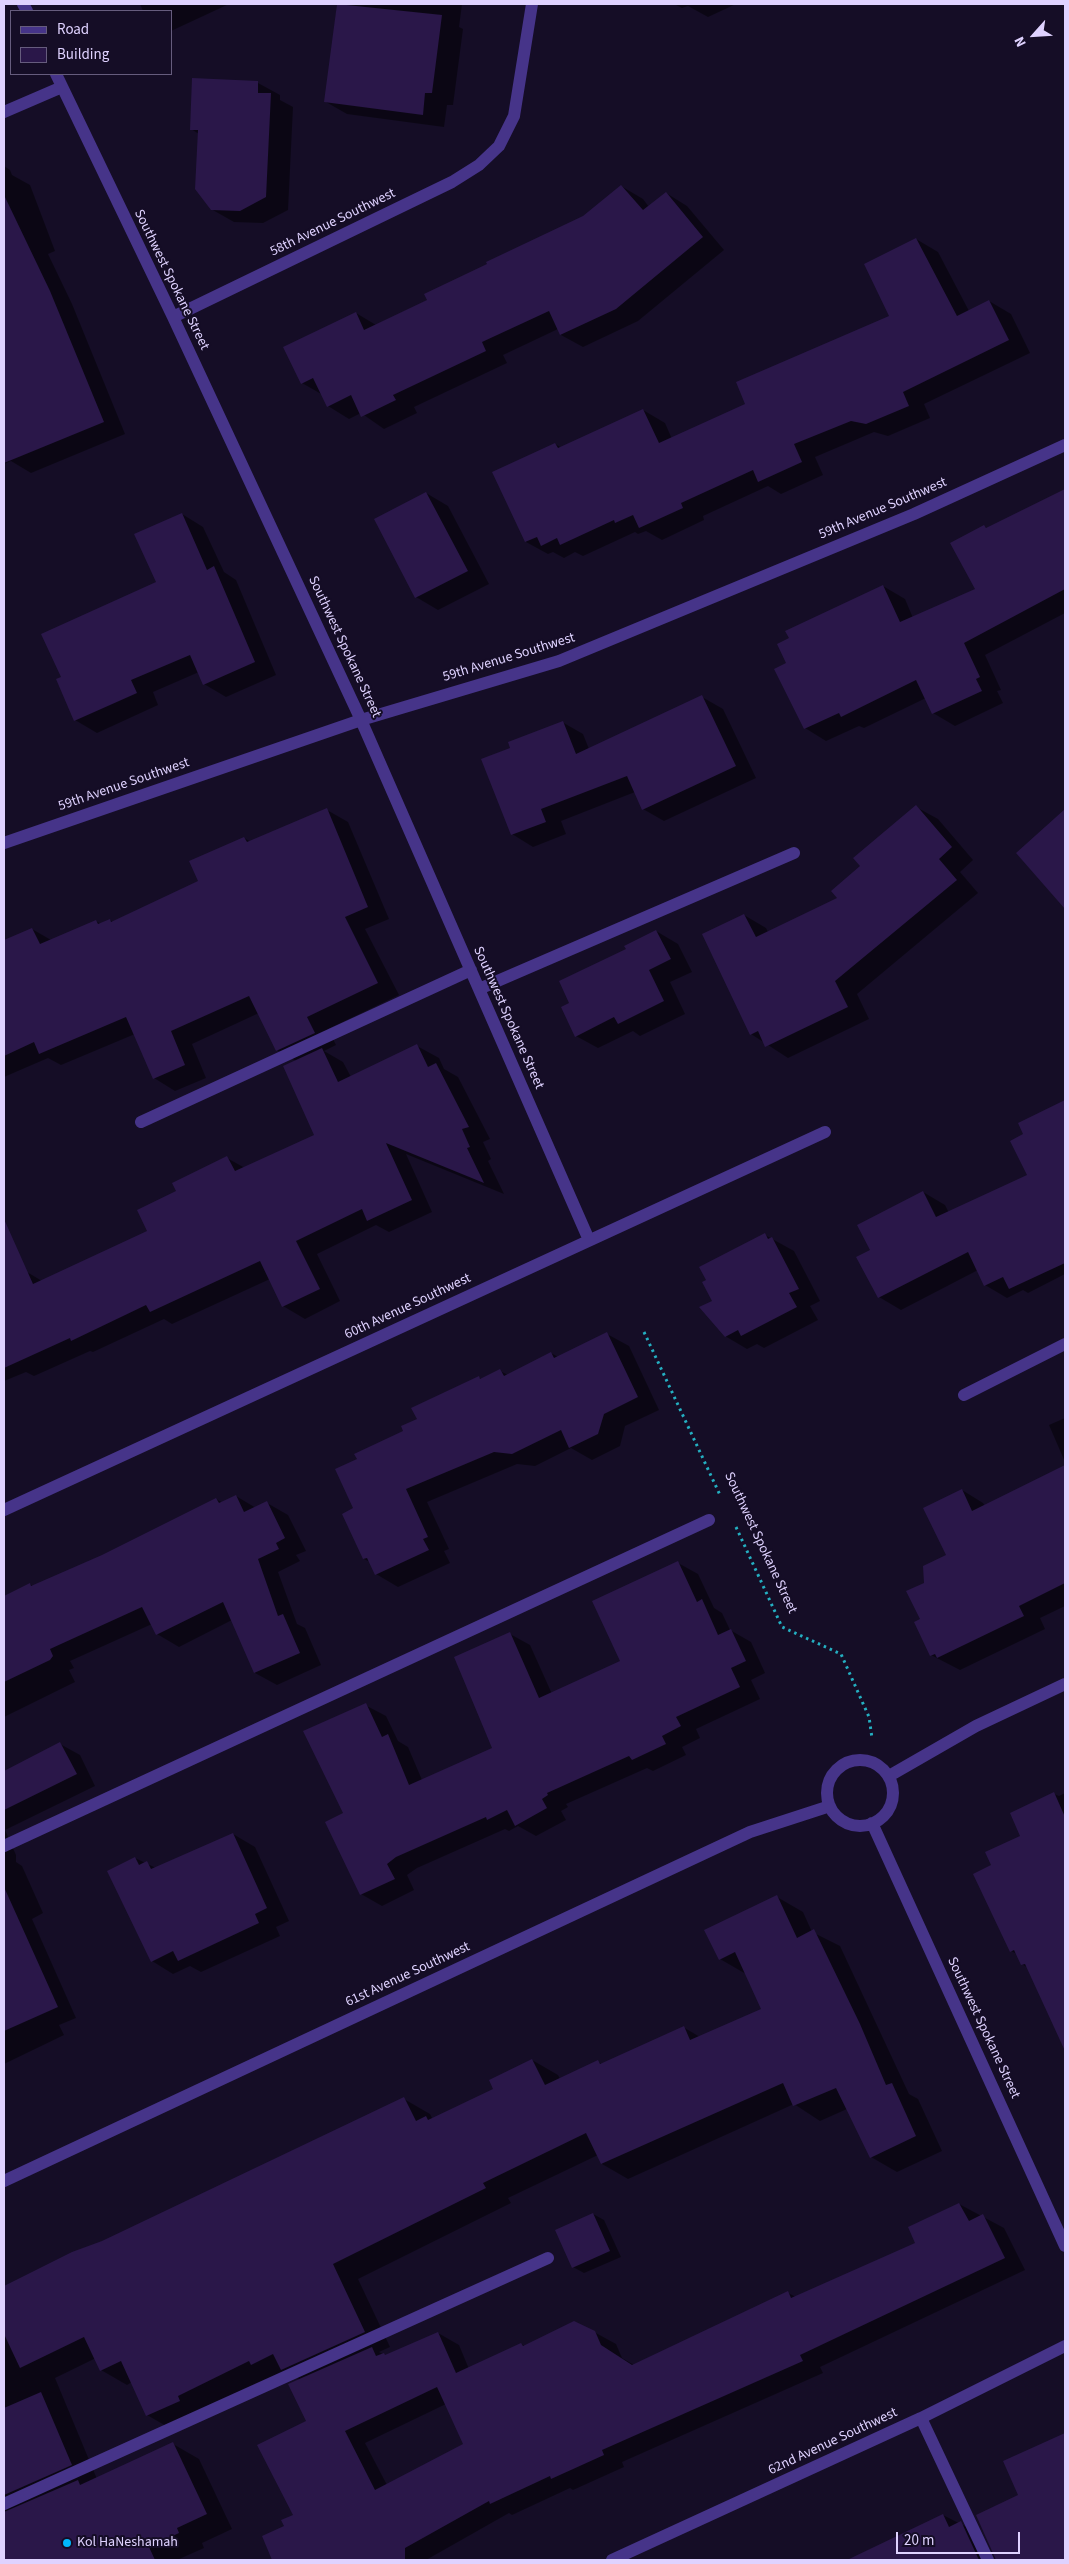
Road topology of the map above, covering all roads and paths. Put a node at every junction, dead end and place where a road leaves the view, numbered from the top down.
1 (532, 4) edge
2 (56, 75) edge
3 (62, 87) junction
4 (4, 112) edge
5 (173, 317) junction
6 (1065, 445) edge
7 (361, 720) junction
8 (4, 842) edge
9 (794, 854) dead end
10 (471, 970) junction
11 (479, 989) junction
12 (141, 1122) dead end
13 (825, 1132) dead end
14 (589, 1240) junction
15 (644, 1332) dead end
16 (1065, 1344) edge
17 (964, 1395) dead end
18 (724, 1502) dead end
19 (4, 1510) edge
20 (709, 1520) dead end
21 (732, 1520) dead end
22 (1065, 1684) edge
23 (872, 1738) dead end
24 (889, 1776) junction
25 (830, 1806) junction
26 (872, 1823) junction
27 (4, 1846) edge
28 (4, 2181) edge
29 (1065, 2246) edge
30 (548, 2258) dead end
31 (1065, 2346) edge
32 (921, 2418) junction
33 (4, 2504) edge
34 (612, 2560) edge
35 (988, 2560) edge

1 - 5 street, 58th Avenue Southwest
2 - 3 street, Southwest Spokane Street
3 - 4 street
3 - 5 street, Southwest Spokane Street
5 - 7 street, Southwest Spokane Street
6 - 7 street, 59th Avenue Southwest
7 - 8 street, 59th Avenue Southwest
7 - 10 street, Southwest Spokane Street
9 - 11 street
10 - 11 street, Southwest Spokane Street
10 - 12 street
11 - 14 street, Southwest Spokane Street
13 - 14 street, 60th Avenue Southwest
14 - 19 street, 60th Avenue Southwest
15 - 18 path, Southwest Spokane Street
16 - 17 street
20 - 27 street
21 - 23 path, Southwest Spokane Street
22 - 24 street
24 - 25 street
24 - 26 street
25 - 26 street
25 - 28 street, 61st Avenue Southwest
26 - 29 street, Southwest Spokane Street
30 - 33 street
31 - 32 street, 62nd Avenue Southwest
32 - 34 street, 62nd Avenue Southwest
32 - 35 street

